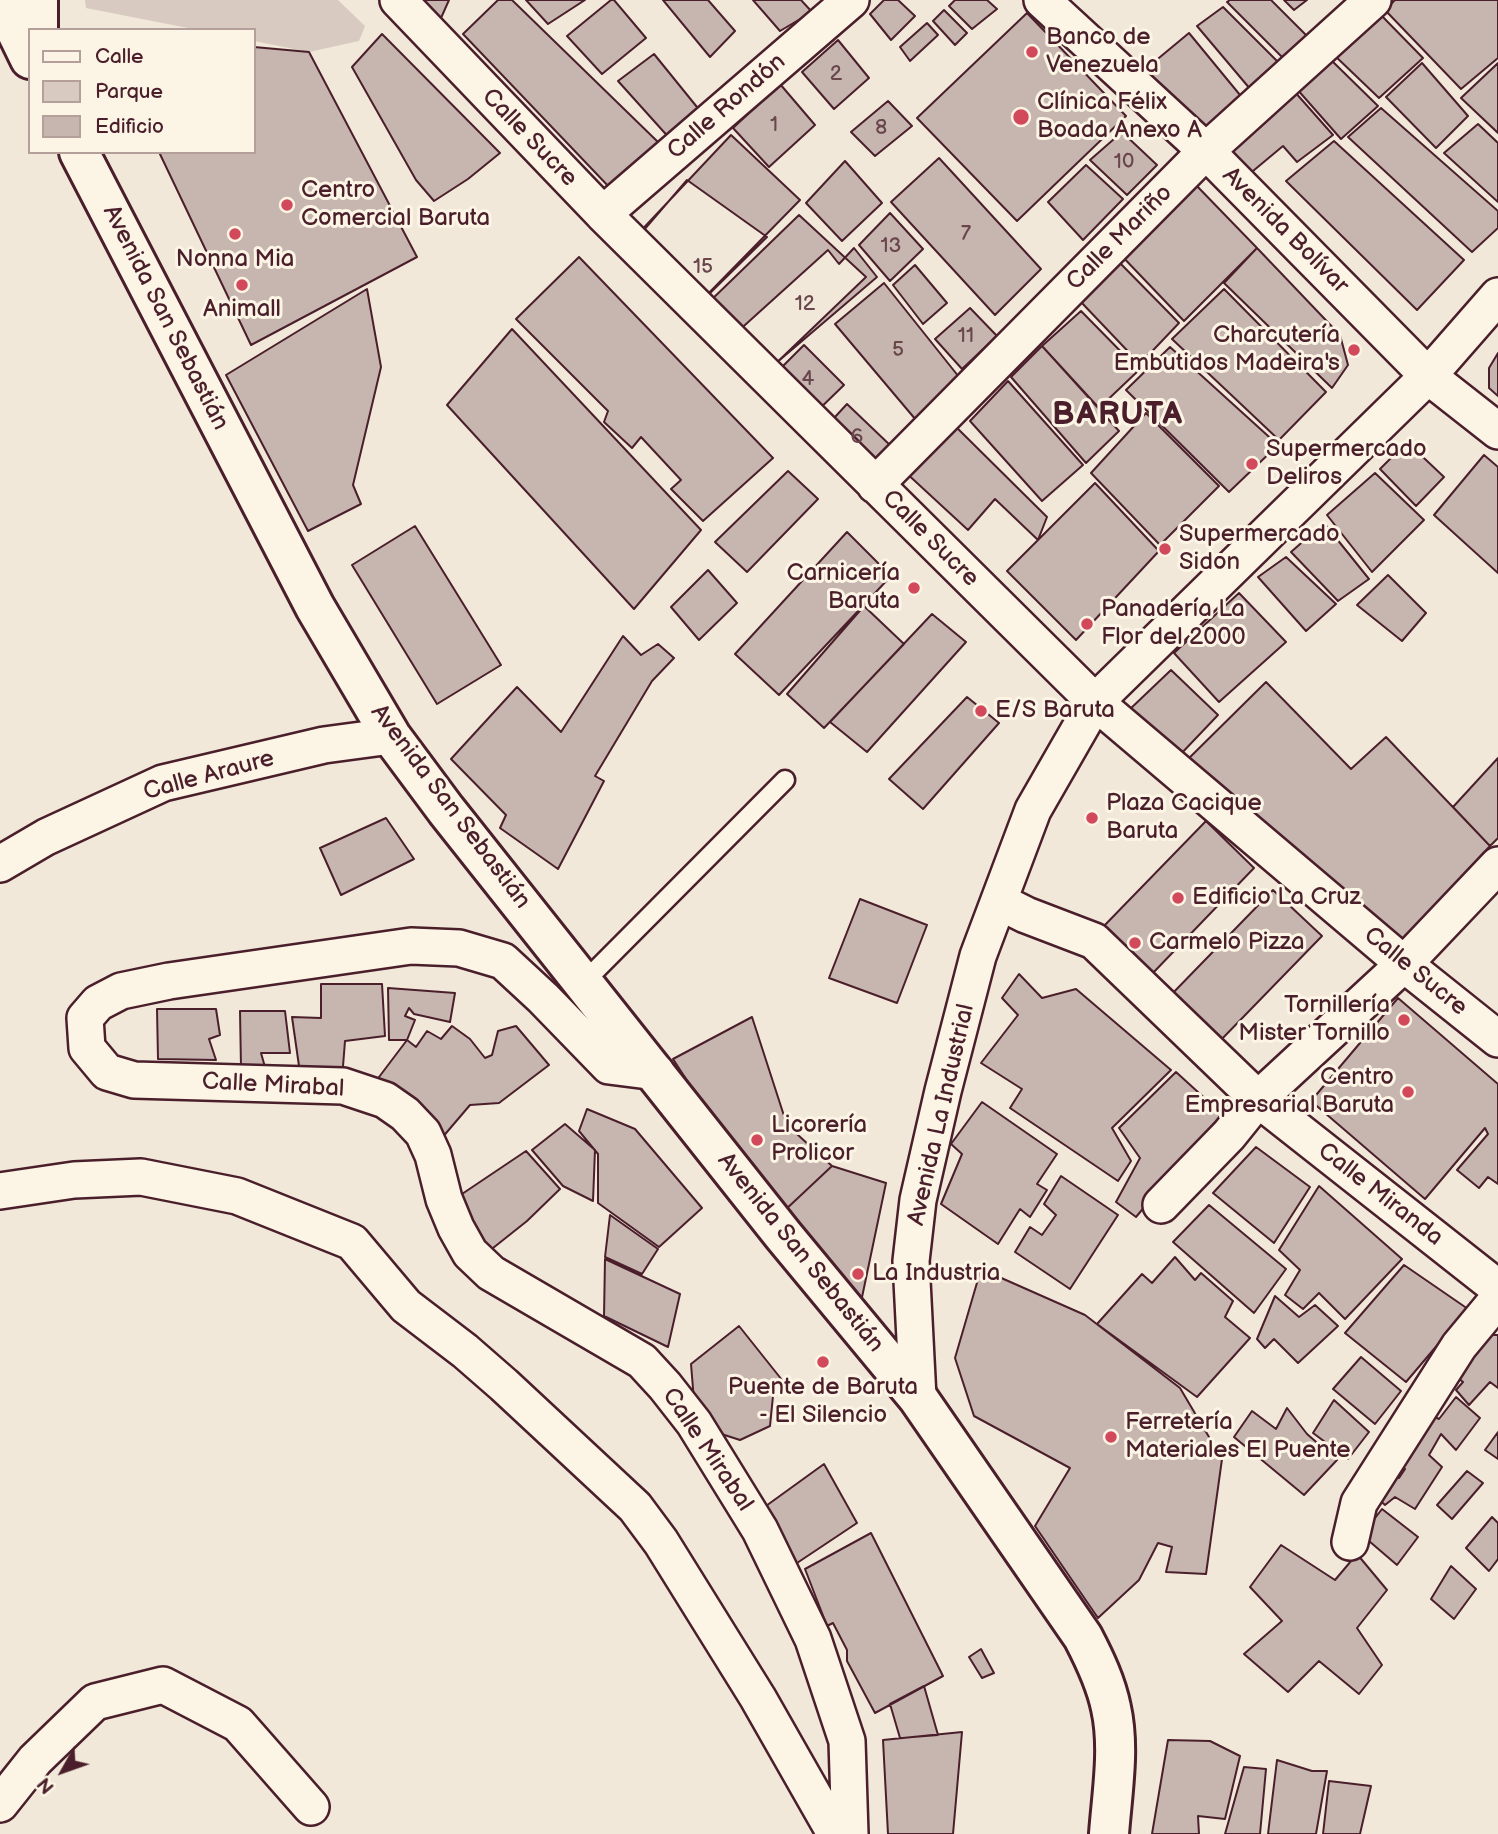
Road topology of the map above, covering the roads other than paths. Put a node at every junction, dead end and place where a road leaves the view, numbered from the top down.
1 (1, 0) edge
2 (38, 0) edge
3 (398, 0) edge
4 (851, 0) edge
5 (1042, 0) edge
6 (1373, 0) edge
7 (38, 28) edge
8 (28, 55) edge
9 (1206, 151) junction
10 (80, 154) edge
11 (603, 214) junction
12 (1498, 296) edge
13 (1428, 376) junction
14 (1498, 431) edge
15 (875, 485) junction
16 (1095, 702) junction
17 (391, 736) junction
18 (785, 780) dead end
19 (0, 864) edge
20 (1498, 864) edge
21 (1000, 902) junction
22 (1404, 964) junction
23 (584, 982) junction
24 (1498, 1039) edge
25 (656, 1072) junction
26 (1258, 1099) junction
27 (0, 1191) edge
28 (1161, 1205) dead end
29 (1498, 1288) edge
30 (1498, 1298) edge
31 (918, 1398) junction
32 (1350, 1542) dead end
33 (0, 1804) edge
34 (311, 1807) dead end
35 (837, 1832) edge
36 (1109, 1834) edge

1 - 8 street
2 - 7 street
3 - 11 street, Calle Sucre
4 - 11 street, Calle Rondón
5 - 9 street, Avenida Bolívar
6 - 9 street, Calle Mariño
9 - 13 street, Avenida Bolívar
9 - 15 street, Calle Mariño
10 - 17 street, Avenida San Sebastián
11 - 15 street, Calle Sucre
12 - 13 street, Avenida La Industrial
13 - 14 street, Avenida Bolívar
13 - 16 street, Avenida La Industrial
15 - 16 street, Calle Sucre
16 - 21 street, Avenida La Industrial
16 - 22 street, Calle Sucre
17 - 19 street, Calle Araure
17 - 23 street, Avenida San Sebastián
18 - 23 lane
20 - 22 street
21 - 26 street, Calle Miranda
21 - 31 street, Avenida La Industrial
22 - 24 street, Calle Sucre
22 - 26 street
23 - 25 street, Avenida San Sebastián
25 - 31 street, Avenida San Sebastián
25 - 35 street, Calle Mirabal
26 - 28 street
26 - 29 street, Calle Miranda
27 - 35 street
30 - 32 street
31 - 36 street
33 - 34 street

